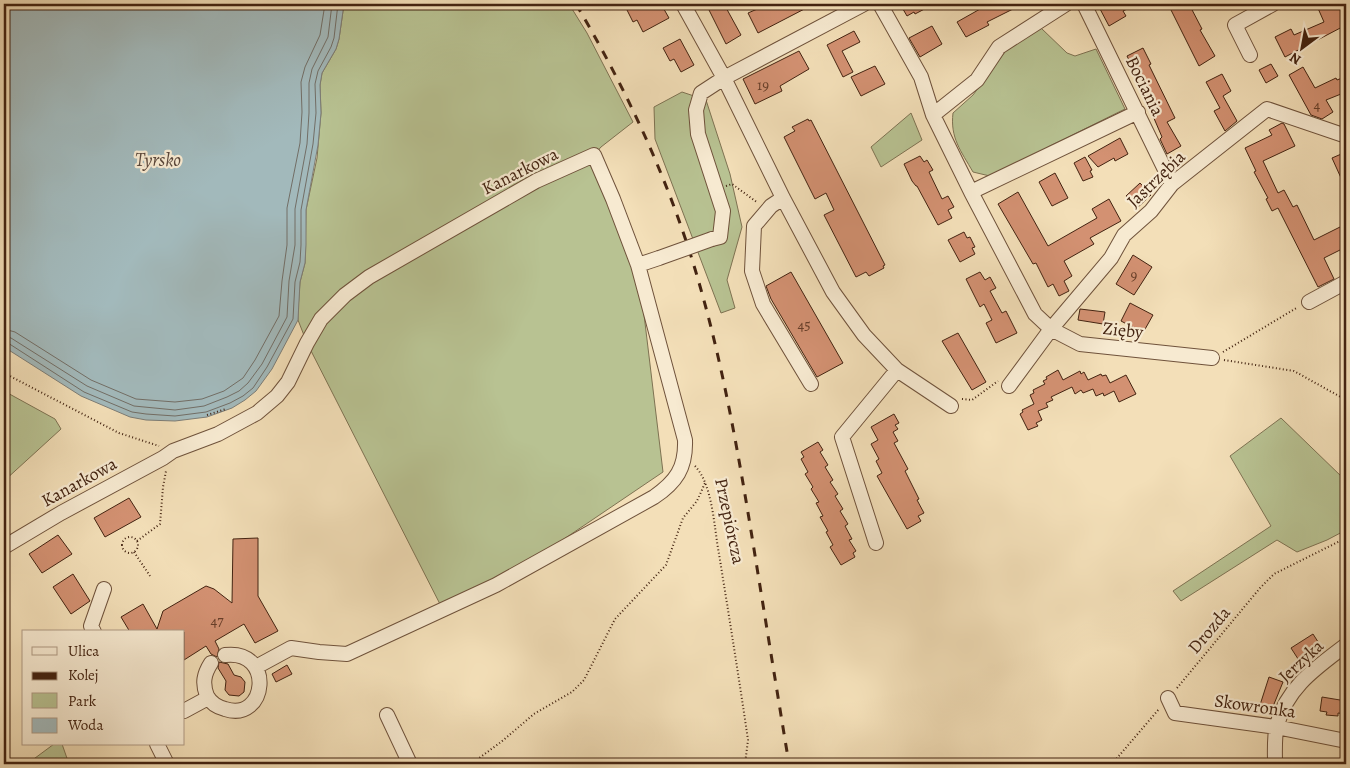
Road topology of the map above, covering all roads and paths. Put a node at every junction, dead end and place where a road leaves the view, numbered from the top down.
1 (683, 4) edge
2 (864, 4) edge
3 (880, 4) edge
4 (1066, 4) edge
5 (1084, 4) edge
6 (1273, 4) edge
7 (1250, 55) dead end
8 (724, 78) junction
9 (1138, 112) junction
10 (933, 115) junction
11 (1346, 136) edge
12 (1172, 184) junction
13 (716, 189) junction
14 (971, 192) junction
15 (783, 198) junction
16 (768, 210) junction
17 (638, 265) junction
18 (1346, 282) edge
19 (1309, 302) joint
20 (1051, 329) junction
21 (1212, 358) junction
22 (896, 370) junction
23 (4, 373) edge
24 (1011, 383) joint
25 (811, 384) dead end
26 (1346, 400) edge
27 (950, 404) joint
28 (226, 409) dead end
29 (207, 415) dead end
30 (173, 451) junction
31 (685, 455) junction
32 (166, 469) dead end
33 (705, 483) junction
34 (1346, 538) edge
35 (137, 540) junction
36 (876, 543) dead end
37 (4, 547) edge
38 (134, 552) junction
39 (150, 576) dead end
40 (104, 589) dead end
41 (93, 630) edge
42 (1346, 645) edge
43 (224, 656) dead end
44 (211, 664) dead end
45 (256, 668) junction
46 (208, 698) junction
47 (1168, 698) junction
48 (185, 710) edge
49 (387, 715) dead end
50 (1276, 727) junction
51 (1346, 740) edge
52 (158, 746) edge
53 (167, 764) edge
54 (410, 764) edge
55 (471, 764) edge
56 (745, 764) edge
57 (1112, 764) edge
58 (1275, 764) edge

1 - 8 street
2 - 8 street
3 - 10 street, Zięby
4 - 10 street
5 - 9 street, Bociania
6 - 7 street
8 - 13 street
8 - 15 street
9 - 12 street, Bociania
9 - 14 street
10 - 14 street, Zięby
11 - 12 street, Jastrzębia
12 - 20 street, Jastrzębia
13 - 16 path
13 - 17 street, bridge
14 - 20 street, Zięby
15 - 16 street
15 - 22 street
16 - 25 street
17 - 30 street, Kanarkowa
17 - 31 street
18 - 19 street
19 - 21 path
20 - 21 street, Zięby
20 - 24 street, Jastrzębia
21 - 26 path
22 - 27 street
22 - 36 street
23 - 30 path, Kanarkowa
24 - 27 path
28 - 29 path
30 - 37 street, Kanarkowa
31 - 33 path, Przepiórcza
31 - 45 street
32 - 35 path
33 - 55 path
33 - 56 path, Przepiórcza
34 - 47 path, Drozda
35 - 38 path
35 - 38 path
38 - 39 path
40 - 41 street
42 - 50 street, Jerzyka
43 - 45 street
44 - 46 street
45 - 46 street
46 - 48 street
47 - 50 street, Skowronka
47 - 57 path, Drozda
49 - 54 street
50 - 51 street, Skowronka
50 - 58 street, Jerzyka
52 - 53 street

